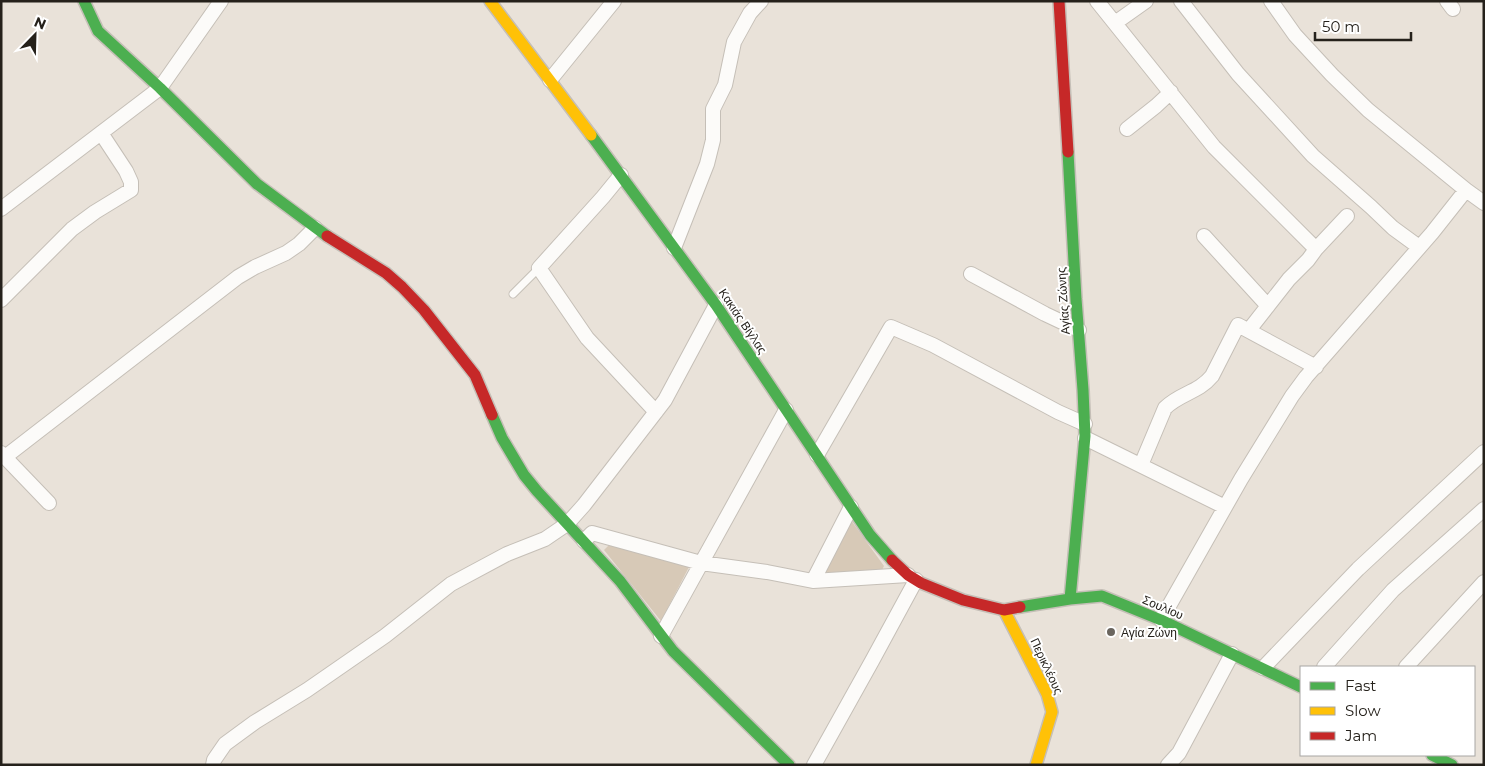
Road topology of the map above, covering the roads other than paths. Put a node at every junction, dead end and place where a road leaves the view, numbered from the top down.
1 (84, 1) edge
2 (221, 1) edge
3 (490, 1) edge
4 (614, 1) edge
5 (761, 1) edge
6 (1059, 1) edge
7 (1097, 1) edge
8 (1146, 1) edge
9 (1181, 1) edge
10 (1271, 1) edge
11 (1115, 24) junction
12 (550, 80) junction
13 (160, 88) junction
14 (1171, 92) junction
15 (1127, 128) dead end
16 (102, 133) junction
17 (621, 175) junction
18 (1466, 190) junction
19 (1484, 203) edge
20 (1, 209) edge
21 (1347, 216) dead end
22 (315, 228) junction
23 (1204, 236) dead end
24 (1419, 247) junction
25 (674, 248) junction
26 (1316, 249) junction
27 (539, 268) junction
28 (971, 274) dead end
29 (513, 294) dead end
30 (1, 300) edge
31 (716, 305) junction
32 (1268, 306) junction
33 (1079, 330) junction
34 (1249, 330) junction
35 (1316, 367) junction
36 (786, 410) junction
37 (656, 412) junction
38 (1085, 424) junction
39 (1085, 438) junction
40 (1484, 452) edge
41 (3, 455) edge
42 (817, 455) junction
43 (1140, 465) junction
44 (49, 503) dead end
45 (851, 507) junction
46 (1225, 507) junction
47 (1484, 509) edge
48 (571, 520) junction
49 (588, 537) junction
50 (701, 563) junction
51 (912, 578) junction
52 (813, 581) junction
53 (1484, 582) edge
54 (1070, 599) junction
55 (1004, 610) junction
56 (1161, 620) junction
57 (661, 636) junction
58 (1232, 654) junction
59 (1325, 666) edge
60 (1407, 666) edge
61 (1263, 668) junction
62 (1300, 686) edge
63 (1434, 756) edge
64 (213, 765) edge
65 (789, 765) edge
66 (814, 765) edge
67 (1036, 765) edge
68 (1168, 765) edge
69 (1452, 765) edge

1 - 13 street
2 - 13 street
3 - 12 street, Κακιάς Βίγλας
4 - 12 street
5 - 25 street
6 - 33 street, Αγίας Ζώνης
7 - 11 street
8 - 11 street
9 - 24 street
10 - 18 street
11 - 14 street
12 - 17 street, Κακιάς Βίγλας
13 - 16 street
13 - 22 street
14 - 15 street
14 - 26 street
16 - 20 street
16 - 30 street
17 - 25 street, Κακιάς Βίγλας
17 - 27 street
18 - 19 street
18 - 24 street
21 - 26 street
22 - 41 street
22 - 48 street
23 - 32 street
24 - 35 street
25 - 31 street, Κακιάς Βίγλας
26 - 32 street
27 - 29 lane
27 - 37 street
28 - 33 street
31 - 36 street, Κακιάς Βίγλας
31 - 37 street
32 - 34 street
33 - 38 street, Αγίας Ζώνης
34 - 35 street
34 - 43 street
35 - 46 street
36 - 42 street, Κακιάς Βίγλας
36 - 50 street
37 - 48 street
38 - 39 street, Αγίας Ζώνης
38 - 42 street
39 - 43 street
39 - 54 street, Αγίας Ζώνης
40 - 61 street
41 - 44 street
42 - 45 street, Κακιάς Βίγλας
43 - 46 street
45 - 51 street, Κακιάς Βίγλας
45 - 52 street
46 - 56 street
47 - 59 street
48 - 49 street
48 - 64 street
49 - 50 street
49 - 57 street
50 - 52 street
50 - 57 street
51 - 52 street
51 - 55 street, Κακιάς Βίγλας
51 - 66 street
53 - 60 street
54 - 55 street, Σουλίου
54 - 56 street, Σουλίου
55 - 67 street, Περικλέους
56 - 58 street, Σουλίου
57 - 65 street
58 - 61 street, Σουλίου
58 - 68 street
61 - 62 street, Σουλίου
63 - 69 street

